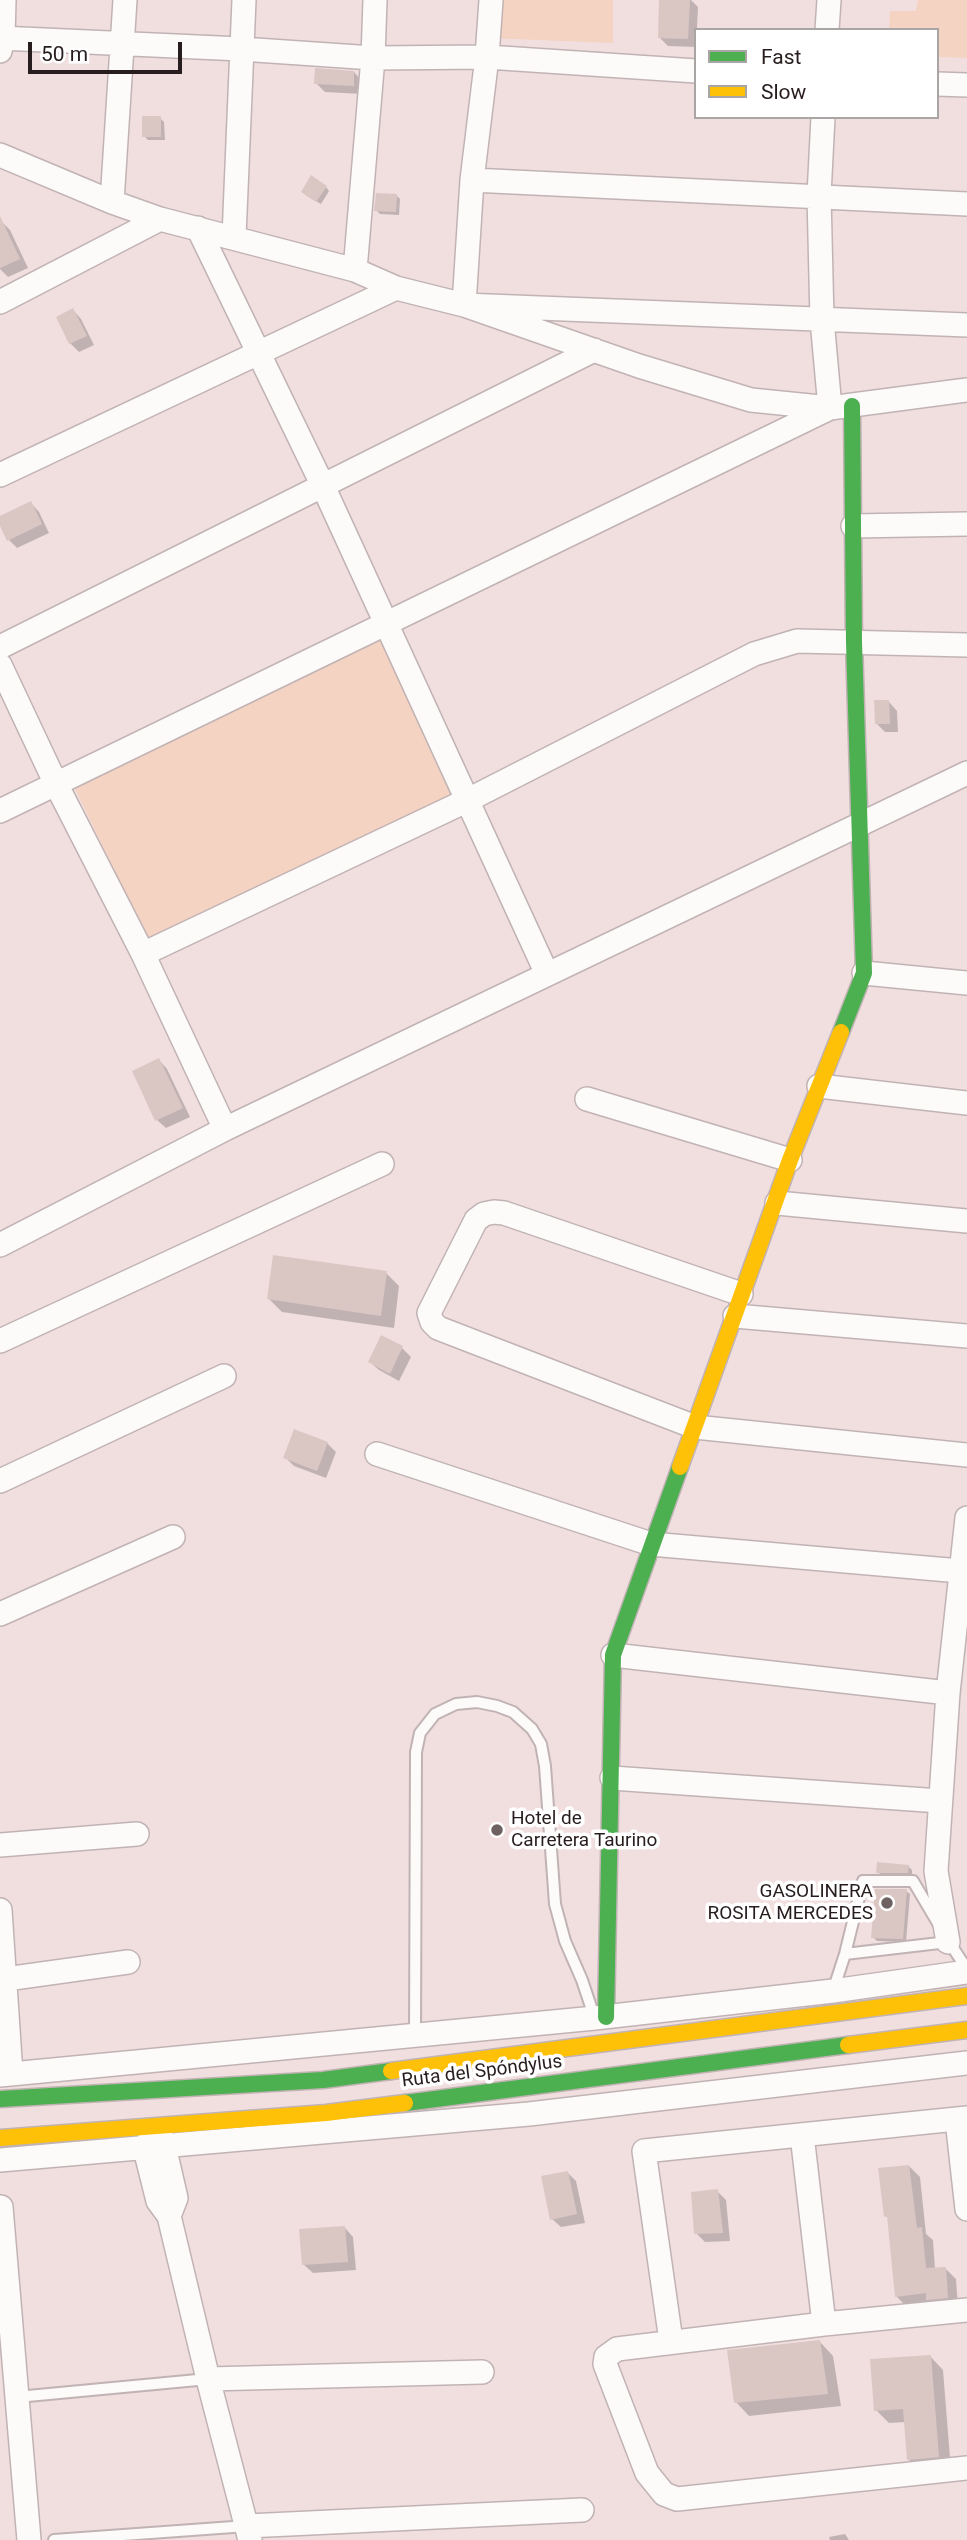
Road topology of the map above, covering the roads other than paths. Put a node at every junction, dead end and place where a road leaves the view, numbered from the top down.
1 (4, 0) edge
2 (125, 0) edge
3 (244, 0) edge
4 (375, 0) edge
5 (491, 0) edge
6 (829, 0) edge
7 (827, 28) edge
8 (1, 42) edge
9 (122, 43) junction
10 (241, 49) junction
11 (487, 57) junction
12 (373, 58) junction
13 (694, 71) edge
14 (939, 84) edge
15 (967, 85) edge
16 (822, 119) edge
17 (0, 155) edge
18 (472, 180) junction
19 (819, 195) junction
20 (113, 202) junction
21 (967, 204) edge
22 (160, 219) junction
23 (198, 228) junction
24 (234, 237) junction
25 (355, 270) junction
26 (396, 288) junction
27 (0, 302) edge
28 (464, 305) junction
29 (822, 320) junction
30 (967, 325) edge
31 (594, 349) junction
32 (258, 353) junction
33 (967, 390) edge
34 (841, 407) junction
35 (0, 475) edge
36 (323, 486) junction
37 (967, 524) edge
38 (853, 526) junction
39 (387, 625) junction
40 (854, 642) junction
41 (967, 645) edge
42 (0, 647) edge
43 (0, 665) edge
44 (967, 773) edge
45 (56, 784) junction
46 (468, 800) junction
47 (0, 811) edge
48 (861, 824) junction
49 (143, 954) junction
50 (864, 973) junction
51 (547, 974) junction
52 (967, 982) edge
53 (819, 1086) junction
54 (587, 1099) dead end
55 (967, 1103) edge
56 (225, 1129) junction
57 (790, 1160) junction
58 (382, 1164) dead end
59 (776, 1203) junction
60 (967, 1221) edge
61 (0, 1245) edge
62 (741, 1294) junction
63 (735, 1316) junction
64 (967, 1336) edge
65 (0, 1341) edge
66 (224, 1376) dead end
67 (695, 1427) junction
68 (377, 1454) dead end
69 (967, 1455) edge
70 (0, 1480) edge
71 (967, 1518) edge
72 (173, 1537) dead end
73 (651, 1544) junction
74 (960, 1571) junction
75 (0, 1614) edge
76 (613, 1655) junction
77 (948, 1693) junction
78 (612, 1778) junction
79 (940, 1801) junction
80 (137, 1834) dead end
81 (0, 1845) edge
82 (0, 1910) edge
83 (948, 1942) junction
84 (845, 1954) junction
85 (128, 1962) dead end
86 (967, 1970) edge
87 (6, 1979) junction
88 (832, 1991) junction
89 (967, 1996) edge
90 (835, 2014) junction
91 (601, 2017) junction
92 (967, 2031) edge
93 (415, 2036) junction
94 (837, 2048) junction
95 (152, 2062) junction
96 (967, 2063) edge
97 (6, 2075) edge
98 (154, 2090) junction
99 (0, 2099) edge
100 (962, 2119) edge
101 (802, 2135) junction
102 (0, 2138) edge
103 (155, 2140) junction
104 (0, 2160) edge
105 (1, 2207) edge
106 (967, 2209) edge
107 (967, 2310) edge
108 (824, 2324) junction
109 (671, 2341) junction
110 (482, 2372) dead end
111 (208, 2379) junction
112 (17, 2397) junction
113 (967, 2468) edge
114 (582, 2510) dead end
115 (249, 2533) edge
116 (29, 2540) edge
117 (54, 2540) edge

1 - 8 street
2 - 9 street
3 - 10 street
4 - 12 street
5 - 11 street
6 - 7 street
8 - 9 street
9 - 10 street
9 - 20 street
10 - 12 street
10 - 24 street
11 - 12 street
11 - 13 street
11 - 18 street
12 - 25 street
14 - 15 street
16 - 19 street
17 - 20 street
18 - 19 street
18 - 28 street
19 - 21 street
19 - 29 street
20 - 22 street
22 - 23 street
22 - 27 street
23 - 24 street
23 - 32 street
24 - 25 street
25 - 26 street
26 - 28 street
26 - 32 street
28 - 29 street
28 - 31 street
29 - 30 street
29 - 34 street
31 - 34 street
31 - 36 street
32 - 35 street
32 - 36 street
33 - 34 street
34 - 38 main road
34 - 39 street
36 - 39 street
36 - 42 street
37 - 38 street
38 - 40 main road
39 - 45 street
39 - 46 street
40 - 41 street
40 - 46 street
40 - 48 main road
43 - 45 street
44 - 48 street
45 - 47 street
45 - 49 street
46 - 49 street
46 - 51 street
48 - 50 main road
48 - 51 street
49 - 56 street
50 - 52 street
50 - 53 main road
51 - 56 street
53 - 55 street
53 - 57 main road
54 - 57 street
56 - 61 street
57 - 59 main road
58 - 65 street
59 - 60 street
59 - 62 main road
62 - 63 main road
62 - 67 street
63 - 64 street
63 - 67 main road
66 - 70 street
67 - 69 street
67 - 73 main road
68 - 73 street
71 - 74 street
72 - 75 street
73 - 74 street
73 - 76 main road
74 - 77 street
76 - 77 street
76 - 78 main road
77 - 79 street
78 - 79 street
78 - 91 main road
79 - 83 street
80 - 81 street
82 - 87 street
83 - 84 lane
83 - 84 lane
83 - 86 lane
84 - 88 lane
85 - 87 street
86 - 88 street
87 - 97 street
88 - 90 street
88 - 91 street
89 - 90 main road, Ruta del Spóndylus
90 - 94 street
90 - 98 main road, Ruta del Spóndylus
91 - 93 street
91 - 93 lane
92 - 94 main road, Ruta del Spóndylus
93 - 95 street
94 - 103 main road, Ruta del Spóndylus
95 - 97 street
95 - 98 street
96 - 103 street
98 - 99 main road, Ruta del Spóndylus
98 - 103 street
100 - 101 street
100 - 106 street
101 - 108 street
101 - 109 street
102 - 103 main road, Ruta del Spóndylus
103 - 104 street
103 - 111 street
105 - 112 street
107 - 108 street
108 - 109 street
109 - 113 street
110 - 111 street
111 - 112 lane
111 - 115 street
112 - 116 street
114 - 115 street
115 - 117 lane

